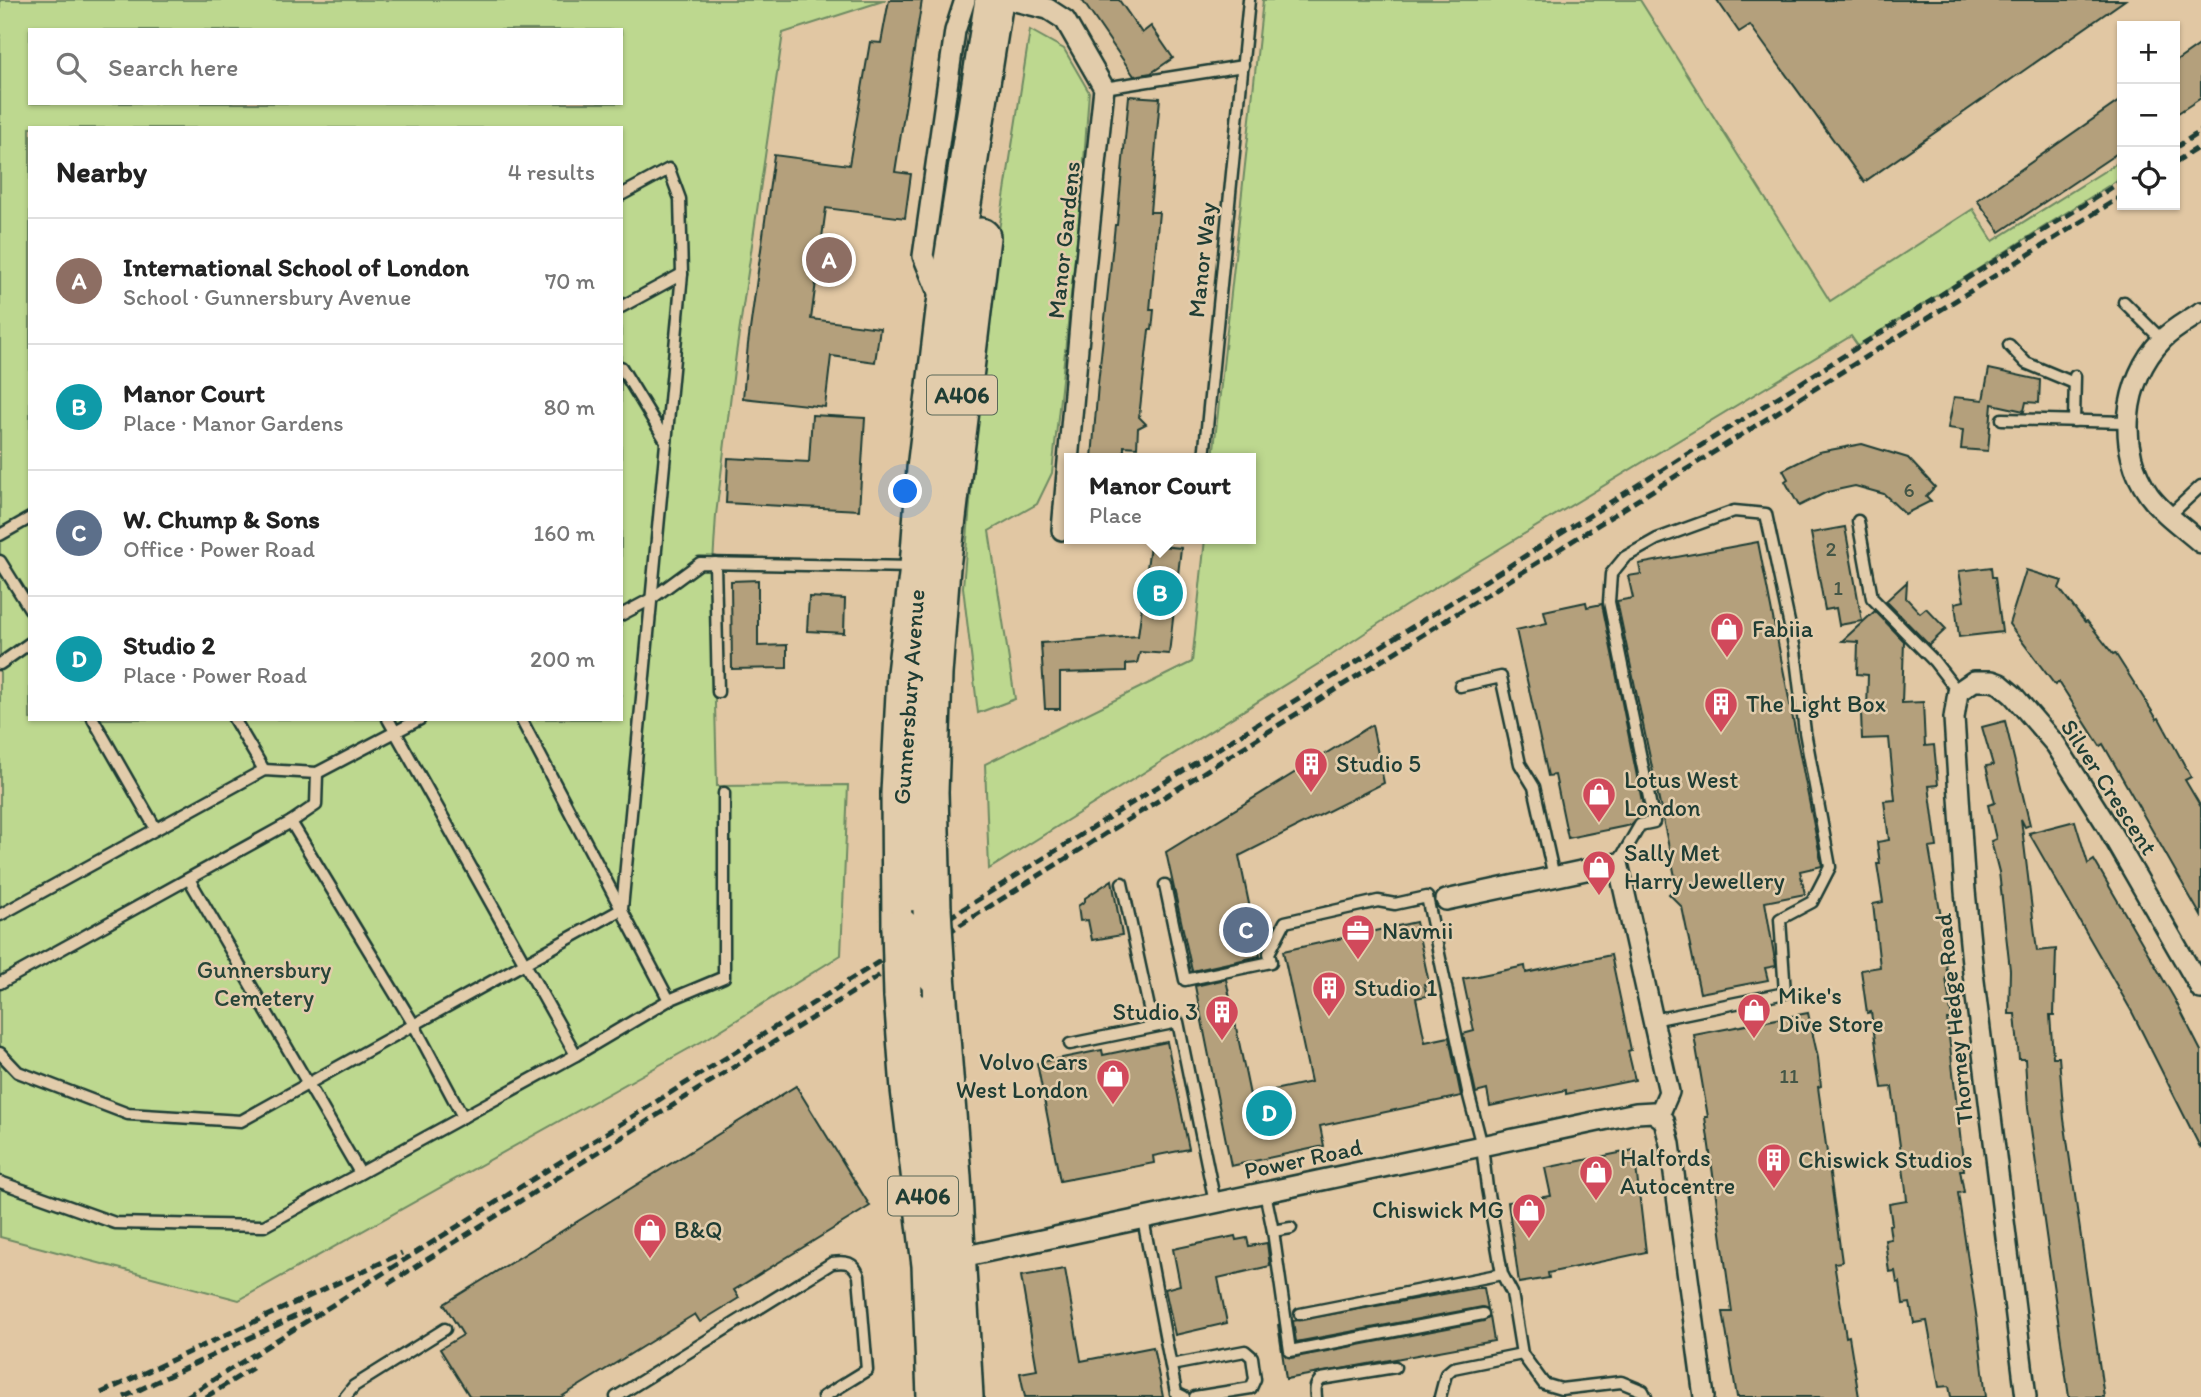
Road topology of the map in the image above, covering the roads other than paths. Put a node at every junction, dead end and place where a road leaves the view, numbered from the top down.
1 (965, 0) edge
2 (994, 0) edge
3 (1015, 0) edge
4 (1249, 0) edge
5 (1242, 66) junction
6 (1104, 88) junction
7 (623, 194) edge
8 (682, 275) junction
9 (2124, 302) dead end
10 (623, 306) edge
11 (946, 311) junction
12 (2201, 312) edge
13 (2162, 340) junction
14 (2009, 345) dead end
15 (623, 370) edge
16 (2002, 419) dead end
17 (2074, 421) junction
18 (2128, 422) junction
19 (666, 441) junction
20 (1069, 453) edge
21 (1204, 453) edge
22 (2200, 487) edge
23 (1064, 507) edge
24 (2169, 516) junction
25 (28, 519) edge
26 (1858, 521) dead end
27 (1062, 530) dead end
28 (0, 535) edge
29 (2201, 543) edge
30 (0, 561) edge
31 (715, 563) junction
32 (919, 567) junction
33 (652, 599) junction
34 (28, 607) edge
35 (623, 614) edge
36 (28, 644) edge
37 (0, 664) edge
38 (1460, 686) dead end
39 (718, 692) dead end
40 (1958, 692) junction
41 (94, 721) edge
42 (235, 721) edge
43 (389, 721) edge
44 (416, 721) edge
45 (523, 721) edge
46 (395, 732) junction
47 (264, 770) junction
48 (317, 773) junction
49 (724, 793) dead end
50 (291, 822) junction
51 (156, 829) junction
52 (1618, 863) junction
53 (1554, 877) junction
54 (188, 879) junction
55 (1122, 883) dead end
56 (1165, 885) dead end
57 (1446, 900) dead end
58 (622, 909) junction
59 (0, 915) edge
60 (524, 963) junction
61 (0, 983) edge
62 (2201, 989) edge
63 (669, 1000) junction
64 (1653, 1020) junction
65 (414, 1025) junction
66 (1153, 1026) junction
67 (1070, 1044) dead end
68 (0, 1054) edge
69 (576, 1055) junction
70 (310, 1083) junction
71 (1659, 1115) junction
72 (463, 1117) junction
73 (1482, 1146) junction
74 (360, 1173) junction
75 (0, 1182) edge
76 (1265, 1193) junction
77 (1215, 1203) junction
78 (1143, 1219) junction
79 (1291, 1228) dead end
80 (1273, 1231) junction
81 (957, 1258) junction
82 (1503, 1274) junction
83 (1300, 1314) dead end
84 (1483, 1314) dead end
85 (445, 1329) dead end
86 (1522, 1354) junction
87 (1171, 1366) junction
88 (1395, 1367) dead end
89 (345, 1397) edge
90 (616, 1397) edge
91 (823, 1397) edge
92 (936, 1397) edge
93 (964, 1397) edge
94 (1184, 1397) edge
95 (1195, 1397) edge
96 (1316, 1397) edge
97 (1440, 1397) edge
98 (1646, 1397) edge
99 (1704, 1397) edge
100 (2026, 1397) edge

1 - 11 street
2 - 11 highway, Gunnersbury Avenue / A406
3 - 6 street
3 - 81 highway, Gunnersbury Avenue / A406, bridge
4 - 5 lane, Manor Way
5 - 6 lane
5 - 21 lane, Manor Way
6 - 20 street, Manor Gardens
7 - 8 lane
8 - 10 lane
8 - 19 lane
9 - 13 lane
11 - 32 highway, Gunnersbury Avenue / A406
12 - 13 street
13 - 18 street
14 - 17 lane
15 - 19 lane
16 - 17 lane
17 - 18 lane
18 - 24 street
19 - 33 lane
22 - 24 lane
23 - 27 street, Manor Gardens
24 - 29 street
25 - 28 lane
26 - 40 lane
30 - 34 lane
31 - 32 lane
31 - 33 lane
31 - 39 lane
32 - 92 highway, Gunnersbury Avenue / A406, bridge
33 - 35 lane
33 - 58 lane
36 - 37 lane
38 - 53 lane
40 - 62 street, Silver Crescent
40 - 100 street, Thorney Hedge Road
41 - 51 lane
42 - 47 lane
43 - 46 lane
44 - 46 lane
45 - 58 lane
46 - 48 lane
46 - 60 lane
47 - 48 lane
47 - 51 lane
48 - 50 lane
49 - 63 lane
50 - 54 lane
50 - 65 lane
51 - 59 lane
52 - 53 street
52 - 64 street
52 - 64 lane
53 - 57 street
54 - 61 lane
54 - 70 lane
55 - 66 lane
56 - 73 lane
58 - 60 lane
58 - 63 lane
60 - 65 lane
60 - 69 lane
63 - 69 lane
64 - 71 street
65 - 70 lane
65 - 72 lane
66 - 67 lane
66 - 77 lane
68 - 70 lane
69 - 72 lane
70 - 74 lane
71 - 73 street, Power Road
71 - 99 street
72 - 74 lane
73 - 76 street, Power Road
73 - 82 lane
74 - 75 lane
76 - 77 street, Power Road
76 - 80 lane
77 - 78 street, Power Road
78 - 81 street, Power Road
78 - 87 lane
79 - 80 lane
80 - 84 lane
81 - 93 highway, Gunnersbury Avenue / A406
82 - 83 lane
82 - 86 lane
85 - 89 lane
86 - 97 lane
86 - 98 lane
87 - 94 lane
87 - 95 lane
88 - 96 lane
90 - 91 lane

